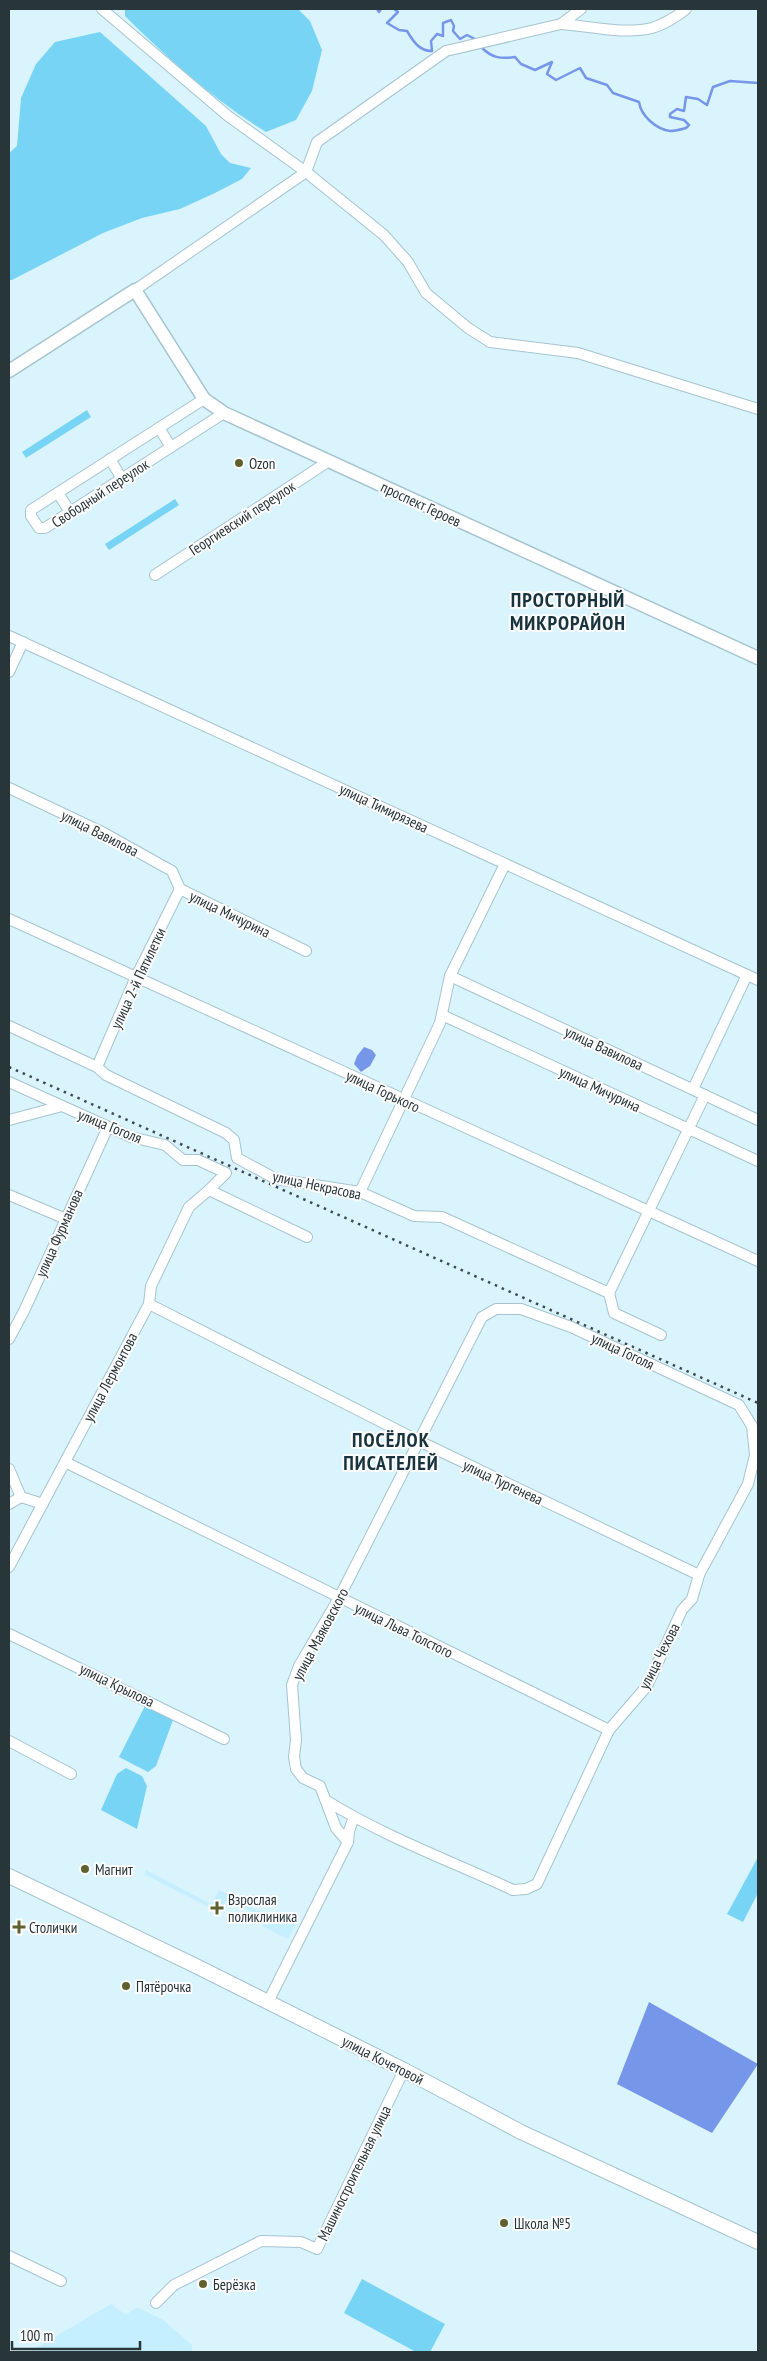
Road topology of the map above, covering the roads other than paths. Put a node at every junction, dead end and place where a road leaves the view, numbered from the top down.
1 (102, 9) edge
2 (581, 9) edge
3 (686, 9) edge
4 (561, 24) junction
5 (306, 172) junction
6 (135, 290) junction
7 (9, 371) edge
8 (204, 399) junction
9 (758, 409) edge
10 (224, 413) junction
11 (159, 428) junction
12 (171, 447) junction
13 (110, 459) junction
14 (329, 461) junction
15 (122, 479) junction
16 (58, 493) junction
17 (70, 512) junction
18 (155, 575) dead end
19 (9, 636) edge
20 (23, 642) junction
21 (758, 658) edge
22 (9, 672) edge
23 (9, 788) edge
24 (506, 864) junction
25 (180, 889) junction
26 (9, 919) edge
27 (306, 952) dead end
28 (747, 975) junction
29 (450, 976) junction
30 (136, 977) junction
31 (758, 980) edge
32 (442, 1015) junction
33 (9, 1026) edge
34 (97, 1067) junction
35 (9, 1082) edge
36 (693, 1089) junction
37 (705, 1095) junction
38 (404, 1100) junction
39 (62, 1106) junction
40 (9, 1120) edge
41 (758, 1120) edge
42 (108, 1127) junction
43 (688, 1130) junction
44 (758, 1161) edge
45 (209, 1190) junction
46 (360, 1192) junction
47 (9, 1195) edge
48 (648, 1212) junction
49 (66, 1219) junction
50 (307, 1237) dead end
51 (758, 1261) edge
52 (609, 1293) junction
53 (149, 1304) junction
54 (482, 1317) joint
55 (661, 1335) dead end
56 (9, 1339) edge
57 (752, 1426) joint
58 (419, 1441) junction
59 (65, 1462) junction
60 (9, 1469) edge
61 (22, 1497) junction
62 (9, 1504) edge
63 (43, 1504) junction
64 (9, 1567) edge
65 (699, 1575) junction
66 (339, 1598) junction
67 (9, 1634) edge
68 (609, 1730) junction
69 (224, 1739) dead end
70 (9, 1741) edge
71 (71, 1774) dead end
72 (327, 1801) junction
73 (354, 1817) junction
74 (348, 1842) junction
75 (9, 1876) edge
76 (268, 2002) junction
77 (404, 2070) junction
78 (758, 2242) edge
79 (9, 2256) edge
80 (61, 2281) dead end
81 (156, 2303) dead end

1 - 5 street
2 - 4 street
3 - 4 street
4 - 5 street
5 - 6 street
5 - 9 street
6 - 7 street
6 - 8 street, проспект Героев
8 - 10 street, проспект Героев
8 - 11 street, Свободный переулок
10 - 12 street, Свободный переулок
10 - 14 street, проспект Героев
11 - 12 street
11 - 13 street, Свободный переулок
12 - 15 street, Свободный переулок
13 - 15 street
13 - 16 street, Свободный переулок
14 - 18 street, Георгиевский переулок
14 - 21 street, проспект Героев
15 - 17 street, Свободный переулок
16 - 17 street
16 - 17 street, Свободный переулок
19 - 20 street, улица Тимирязева
20 - 22 street
20 - 24 street, улица Тимирязева
23 - 25 street, улица Вавилова
24 - 28 street, улица Тимирязева
24 - 29 street
25 - 27 street, улица Мичурина
25 - 30 street, улица 2-й Пятилетки
26 - 30 street, улица Горького
28 - 31 street, улица Тимирязева
28 - 36 street
29 - 32 street
29 - 36 street, улица Вавилова
30 - 34 street, улица 2-й Пятилетки
30 - 38 street, улица Горького
32 - 38 street
32 - 43 street, улица Мичурина
33 - 34 street, улица Некрасова
34 - 46 street, улица Некрасова
35 - 39 street, улица Гоголя
36 - 37 street, улица Вавилова
37 - 41 street, улица Вавилова
37 - 43 street
38 - 46 street
38 - 48 street, улица Горького
39 - 40 street
39 - 42 street, улица Гоголя
42 - 45 street, улица Гоголя
42 - 49 street, улица Фурманова
43 - 44 street, улица Мичурина
43 - 48 street
45 - 50 street
45 - 53 street, улица Лермонтова
46 - 52 street, улица Некрасова
47 - 49 street
48 - 51 street, улица Горького
48 - 52 street
49 - 56 street, улица Фурманова
52 - 55 street
53 - 58 street, улица Тургенева
53 - 59 street, улица Лермонтова
54 - 57 street, улица Гоголя
54 - 58 street, улица Маяковского
57 - 65 street, улица Чехова
58 - 65 street, улица Тургенева
58 - 66 street, улица Маяковского
59 - 63 street, улица Лермонтова
59 - 66 street, улица Льва Толстого
60 - 61 street
61 - 62 street
61 - 63 street
63 - 64 street, улица Лермонтова
65 - 68 street, улица Чехова
66 - 68 street, улица Льва Толстого
66 - 72 street, улица Маяковского
67 - 69 street, улица Крылова
68 - 73 street, улица Чехова
70 - 71 street
72 - 73 street
72 - 74 street, улица Маяковского
73 - 74 street
74 - 76 street
75 - 76 main road, улица Кочетовой
76 - 77 main road, улица Кочетовой
77 - 78 main road, улица Кочетовой
77 - 81 street, Машиностроительная улица
79 - 80 street

